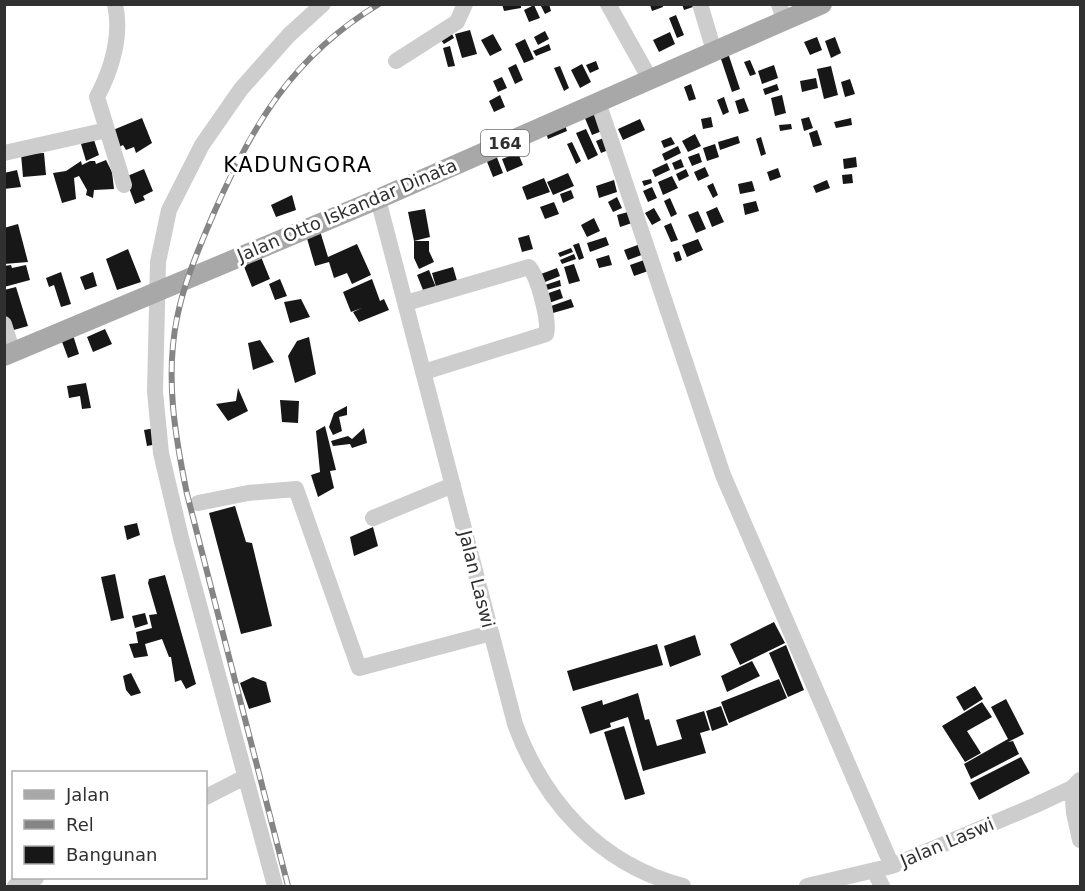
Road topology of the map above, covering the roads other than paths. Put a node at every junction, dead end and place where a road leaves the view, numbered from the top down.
1 (115, 4) edge
2 (323, 4) edge
3 (465, 4) edge
4 (608, 4) edge
5 (700, 4) edge
6 (822, 4) edge
7 (782, 12) edge
8 (714, 51) junction
9 (396, 61) dead end
10 (650, 79) junction
11 (598, 102) junction
12 (107, 130) junction
13 (4, 153) edge
14 (124, 185) dead end
15 (378, 199) junction
16 (159, 290) junction
17 (406, 303) junction
18 (4, 324) edge
19 (9, 355) edge
20 (424, 372) junction
21 (453, 485) junction
22 (198, 504) dead end
23 (373, 518) dead end
24 (491, 633) junction
25 (245, 777) junction
26 (1076, 784) edge
27 (207, 796) edge
28 (1080, 840) edge
29 (892, 866) junction
30 (874, 870) junction
31 (33, 879) edge
32 (15, 886) edge
33 (275, 886) edge
34 (683, 886) edge
35 (807, 886) edge
36 (882, 886) edge

1 - 12 street
2 - 16 street
3 - 9 street
4 - 10 street
5 - 8 street
6 - 7 main road, Jalan Otto Iskandar Dinata / 164
7 - 8 main road, Jalan Otto Iskandar Dinata / 164
8 - 10 main road, Jalan Otto Iskandar Dinata / 164
10 - 11 main road, Jalan Otto Iskandar Dinata / 164
11 - 15 main road, Jalan Otto Iskandar Dinata / 164
11 - 29 street
12 - 13 street
12 - 14 street
15 - 16 main road, Jalan Otto Iskandar Dinata / 164
15 - 17 street, Jalan Laswi
16 - 19 main road, Jalan Otto Iskandar Dinata / 164
16 - 25 street
17 - 20 street, Jalan Laswi
17 - 20 street
18 - 19 street
20 - 21 street, Jalan Laswi
21 - 23 street
21 - 24 street, Jalan Laswi
22 - 24 street
24 - 34 street, Jalan Laswi
25 - 27 street
25 - 33 street
26 - 28 street
26 - 29 street, Jalan Laswi
29 - 30 street, Jalan Laswi
30 - 35 street, Jalan Laswi
30 - 36 street
31 - 32 street

